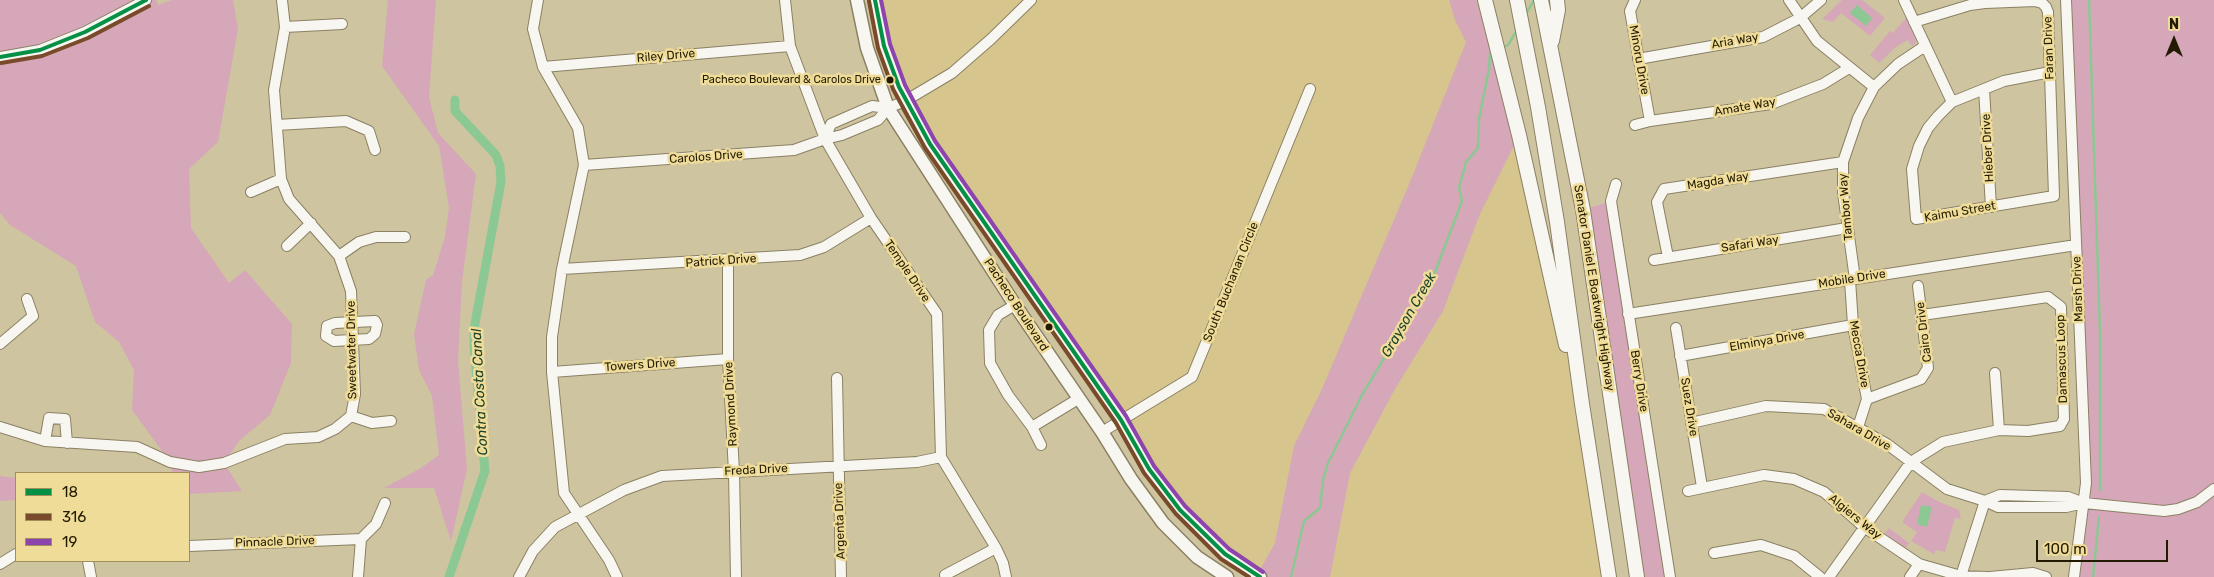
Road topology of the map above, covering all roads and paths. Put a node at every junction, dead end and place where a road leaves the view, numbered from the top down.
1 (146, 0) edge
2 (282, 0) edge
3 (538, 0) edge
4 (785, 0) edge
5 (857, 0) edge
6 (874, 0) edge
7 (1031, 0) edge
8 (1485, 0) edge
9 (1517, 0) edge
10 (1541, 0) edge
11 (1557, 0) edge
12 (1635, 0) edge
13 (1789, 0) edge
14 (1822, 0) edge
15 (1904, 0) edge
16 (2066, 0) edge
17 (1800, 18) junction
18 (1914, 22) junction
19 (342, 24) dead end
20 (285, 26) junction
21 (790, 46) junction
22 (1925, 46) junction
23 (1551, 49) junction
24 (0, 57) edge
25 (1638, 59) junction
26 (543, 67) junction
27 (1849, 68) junction
28 (2050, 72) junction
29 (1874, 87) junction
30 (1310, 89) dead end
31 (1984, 89) junction
32 (905, 102) junction
33 (1952, 102) junction
34 (888, 108) junction
35 (1650, 121) junction
36 (277, 125) junction
37 (1635, 125) dead end
38 (825, 139) junction
39 (376, 150) dead end
40 (1843, 162) junction
41 (584, 165) junction
42 (281, 179) junction
43 (1616, 184) dead end
44 (251, 192) dead end
45 (2054, 196) joint
46 (1991, 207) junction
47 (871, 218) junction
48 (311, 223) junction
49 (1846, 228) junction
50 (405, 237) dead end
51 (2076, 245) junction
52 (287, 246) dead end
53 (339, 256) junction
54 (1668, 257) junction
55 (1654, 260) dead end
56 (728, 261) junction
57 (562, 270) junction
58 (1852, 279) junction
59 (1918, 286) dead end
60 (27, 299) dead end
61 (1015, 305) junction
62 (1628, 314) junction
63 (1922, 315) junction
64 (352, 323) junction
65 (1853, 325) junction
66 (1676, 328) dead end
67 (353, 340) junction
68 (0, 344) edge
69 (1680, 356) junction
70 (728, 359) junction
71 (552, 372) junction
72 (1995, 373) dead end
73 (837, 378) dead end
74 (1078, 399) junction
75 (1867, 399) junction
76 (1582, 404) junction
77 (351, 416) junction
78 (1121, 420) junction
79 (391, 421) dead end
80 (1691, 423) junction
81 (1032, 426) junction
82 (0, 427) edge
83 (1858, 427) junction
84 (1999, 430) junction
85 (1102, 432) junction
86 (45, 441) junction
87 (66, 443) junction
88 (1041, 445) dead end
89 (941, 457) junction
90 (1911, 462) junction
91 (838, 466) junction
92 (734, 472) junction
93 (1702, 487) junction
94 (2214, 489) edge
95 (1688, 490) dead end
96 (1984, 501) junction
97 (385, 503) dead end
98 (2084, 503) junction
99 (578, 514) junction
100 (1864, 527) junction
101 (361, 539) junction
102 (190, 546) edge
103 (996, 548) junction
104 (1714, 553) dead end
105 (15, 555) edge
106 (1197, 557) junction
107 (88, 562) edge
108 (0, 564) edge
109 (1919, 564) junction
110 (944, 575) dead end
111 (1961, 576) edge
112 (91, 577) edge
113 (358, 577) edge
114 (519, 577) edge
115 (617, 577) edge
116 (736, 577) edge
117 (841, 577) edge
118 (1006, 577) edge
119 (1214, 577) edge
120 (1227, 577) edge
121 (1260, 577) edge
122 (1609, 577) edge
123 (1637, 577) edge
124 (1670, 577) edge
125 (1820, 577) edge
126 (1829, 577) edge
127 (1910, 577) edge
128 (1988, 577) edge
129 (2046, 577) edge
130 (2074, 577) edge

1 - 24 street
2 - 20 street, Sweetwater Drive
3 - 26 street
4 - 21 street, Temple Drive
5 - 34 main road, Pacheco Boulevard
6 - 32 main road, Pacheco Boulevard
7 - 32 street, Carolos Drive
8 - 76 highway
9 - 76 highway, Senator Daniel E Boatwright Highway
10 - 23 highway, Senator Daniel E Boatwright Highway
11 - 23 highway
12 - 25 street, Minoru Drive
13 - 17 street
14 - 17 street, Aria Way
15 - 18 street
16 - 51 street, Marsh Drive
17 - 25 street, Aria Way
17 - 27 street
18 - 22 street
18 - 28 street, Faran Drive
19 - 20 street
20 - 36 street, Sweetwater Drive
21 - 26 street, Riley Drive
21 - 38 street, Temple Drive
22 - 29 street, Tambor Way
22 - 33 street
23 - 123 highway, Senator Daniel E Boatwright Highway
25 - 35 street, Minoru Drive
26 - 41 street
27 - 29 street
27 - 35 street, Amate Way
28 - 31 street
28 - 45 street, Faran Drive
29 - 40 street, Tambor Way
30 - 78 street, South Buchanan Circle
31 - 33 street
31 - 46 street, Hieber Drive
32 - 34 street, Carolos Drive
32 - 78 main road, Pacheco Boulevard
33 - 46 street, Kaimu Street
34 - 38 street, Carolos Drive
34 - 38 street, Carolos Drive
34 - 61 main road, Pacheco Boulevard
35 - 37 street, Amate Way
36 - 39 street
36 - 42 street, Sweetwater Drive
38 - 41 street, Carolos Drive
38 - 47 street, Temple Drive
40 - 49 street, Tambor Way
40 - 54 street, Magda Way
41 - 57 street
42 - 44 street
42 - 48 street, Sweetwater Drive
43 - 62 street, Berry Drive
45 - 46 street, Kaimu Street
47 - 56 street, Patrick Drive
47 - 89 street, Temple Drive
48 - 52 street
48 - 53 street, Sweetwater Drive
49 - 54 street, Safari Way
49 - 58 street, Tambor Way
50 - 53 street
51 - 58 street, Mobile Drive
51 - 98 street, Marsh Drive
53 - 64 street, Sweetwater Drive
54 - 55 street, Safari Way
56 - 57 street, Patrick Drive
56 - 70 street, Raymond Drive
57 - 71 street
58 - 62 street, Mobile Drive
58 - 65 street, Mecca Drive
59 - 63 street, Cairo Drive
60 - 68 street
61 - 74 main road, Pacheco Boulevard
61 - 81 street
62 - 124 street, Berry Drive
63 - 75 street, Cairo Drive
63 - 84 street, Damascus Loop
64 - 67 street, Sweetwater Drive
64 - 67 street
64 - 67 street
65 - 69 street, Elminya Drive
65 - 75 street, Mecca Drive
66 - 69 street, Suez Drive
67 - 77 street, Sweetwater Drive
69 - 80 street, Suez Drive
70 - 71 street, Towers Drive
70 - 92 street, Raymond Drive
71 - 99 street
72 - 84 street
73 - 91 street, Argenta Drive
74 - 81 street
74 - 85 main road, Pacheco Boulevard
75 - 83 street, Mecca Drive
76 - 122 highway, Senator Daniel E Boatwright Highway
77 - 79 street
77 - 87 street, Sweetwater Drive
78 - 85 street, South Buchanan Circle
78 - 121 main road, Pacheco Boulevard
80 - 83 street, Sahara Drive
80 - 93 street, Suez Drive
81 - 88 street
82 - 86 street, Sweetwater Drive
83 - 90 street, Sahara Drive
84 - 90 street, Damascus Loop
85 - 106 main road, Pacheco Boulevard
86 - 87 street, Sweetwater Drive
86 - 87 street
89 - 91 street, Freda Drive
89 - 103 street, Temple Drive
90 - 96 street, Sahara Drive
90 - 100 street
91 - 92 street, Freda Drive
91 - 117 street, Argenta Drive
92 - 99 street, Freda Drive
92 - 116 street, Raymond Drive
93 - 95 street, Algiers Way
93 - 100 street, Algiers Way
94 - 98 street
96 - 98 street
96 - 111 street
97 - 101 street
98 - 130 street, Marsh Drive
99 - 114 street, Freda Drive
99 - 115 street
100 - 109 street, Algiers Way
100 - 126 street
101 - 102 street, Pinnacle Drive
101 - 113 street
103 - 110 street
103 - 118 street, Temple Drive
104 - 125 street
105 - 108 street
106 - 119 street
106 - 120 main road, Pacheco Boulevard
107 - 112 street
109 - 111 street, Algiers Way
109 - 127 street
111 - 128 street, Algiers Way
128 - 129 street, Algiers Way

